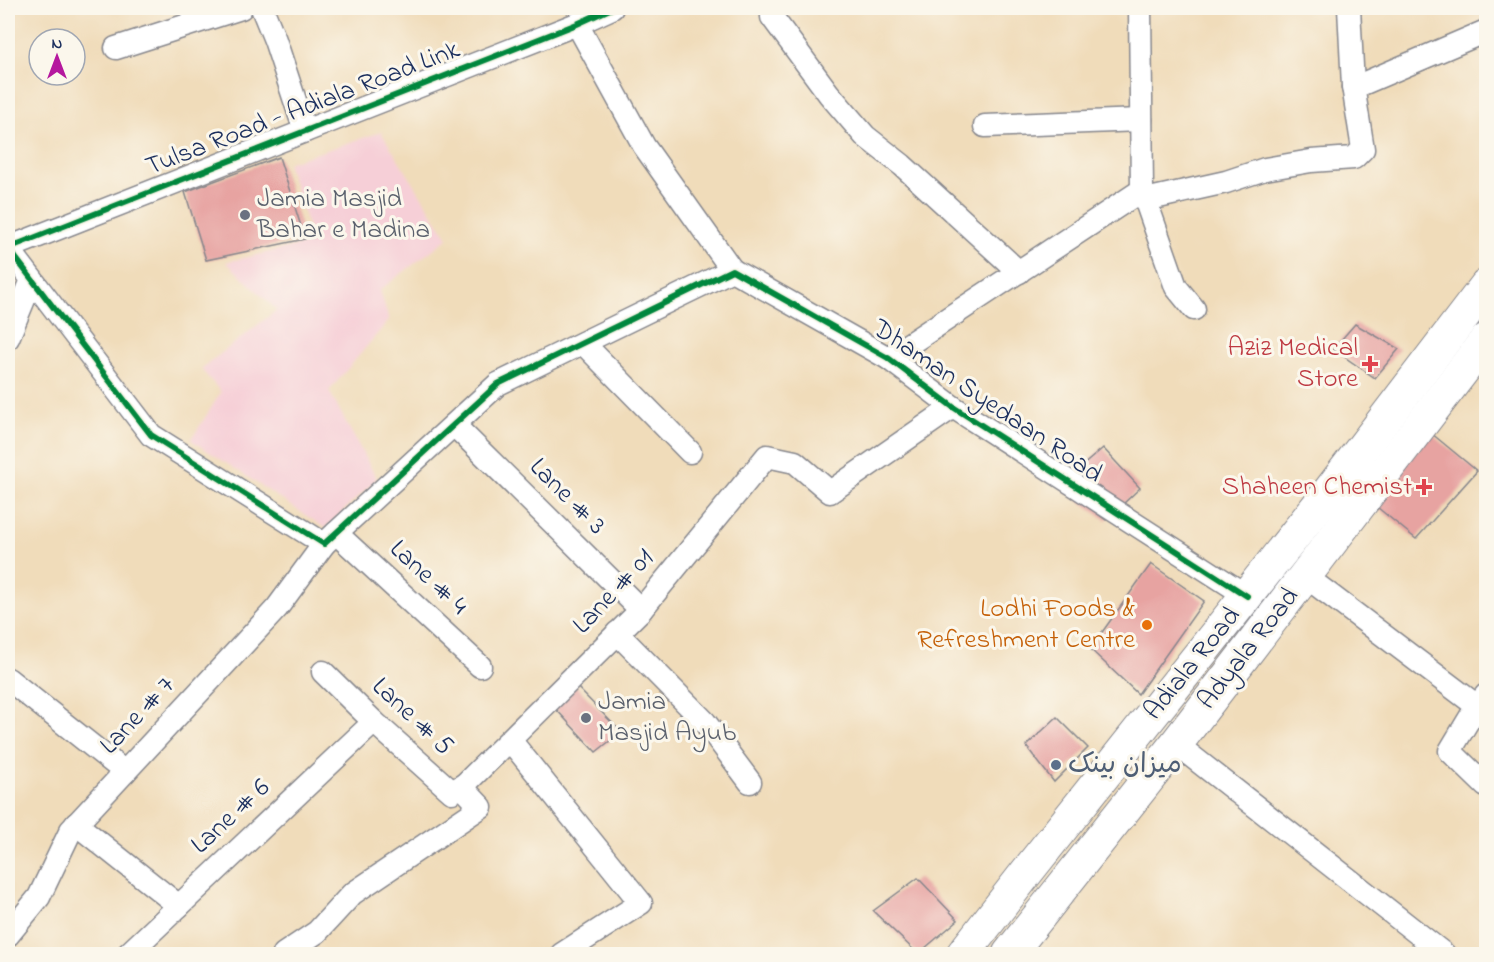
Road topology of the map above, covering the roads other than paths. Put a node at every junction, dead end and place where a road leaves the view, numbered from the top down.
1 (241, 8) edge
2 (262, 8) edge
3 (612, 8) edge
4 (1140, 8) edge
5 (1349, 8) edge
6 (772, 17) dead end
7 (577, 24) junction
8 (1486, 31) edge
9 (116, 48) dead end
10 (1353, 88) junction
11 (1142, 120) junction
12 (985, 126) dead end
13 (306, 131) junction
14 (1144, 195) junction
15 (8, 248) edge
16 (732, 270) junction
17 (1018, 272) junction
18 (32, 280) junction
19 (1486, 286) edge
20 (1194, 309) dead end
21 (8, 338) edge
22 (1486, 340) edge
23 (582, 343) junction
24 (888, 358) junction
25 (953, 407) junction
26 (454, 425) junction
27 (690, 452) dead end
28 (330, 539) junction
29 (1305, 576) junction
30 (1247, 596) junction
31 (641, 610) junction
32 (617, 633) junction
33 (480, 666) dead end
34 (323, 672) dead end
35 (8, 679) edge
36 (1482, 700) edge
37 (374, 722) junction
38 (510, 740) junction
39 (1176, 744) junction
40 (125, 772) junction
41 (750, 782) dead end
42 (467, 783) junction
43 (1486, 786) edge
44 (76, 824) junction
45 (179, 906) junction
46 (8, 935) edge
47 (128, 954) edge
48 (284, 954) edge
49 (562, 954) edge
50 (963, 954) edge
51 (1009, 954) edge
52 (1444, 954) edge

1 - 9 street
2 - 13 street
3 - 7 street, Tulsa Road - Adiala Road Link
4 - 11 street
5 - 10 street
6 - 17 street
7 - 13 street, Tulsa Road - Adiala Road Link
7 - 16 street
8 - 10 street
10 - 14 street
11 - 12 street
11 - 14 street
13 - 15 street, Tulsa Road - Adiala Road Link
14 - 17 street
14 - 20 street
15 - 18 street
16 - 23 street
16 - 24 street, Dhaman Syedaan Road
17 - 24 street
18 - 21 street
18 - 28 street
19 - 30 main road, Adiala Road
22 - 29 main road, Adyala Road
23 - 26 street
23 - 27 street
24 - 25 street, Dhaman Syedaan Road
25 - 30 street, Dhaman Syedaan Road
25 - 31 street, Lane # 01
26 - 28 street
26 - 31 street, Lane # 3
28 - 33 street, Lane # 4
28 - 40 street, Lane # 7
29 - 36 street
29 - 39 main road, Adyala Road
30 - 50 main road, Adiala Road
31 - 32 street, Lane # 01
32 - 38 street, Lane # 01
32 - 41 street
34 - 37 street, Lane # 5
35 - 40 street
36 - 43 street
37 - 42 street, Lane # 5
37 - 45 street, Lane # 6
38 - 42 street, Lane # 01
38 - 49 street
39 - 51 main road, Adyala Road
39 - 52 street
40 - 44 street, Lane # 7
42 - 48 street
44 - 45 street
44 - 46 street, Lane # 7
45 - 47 street, Lane # 6

